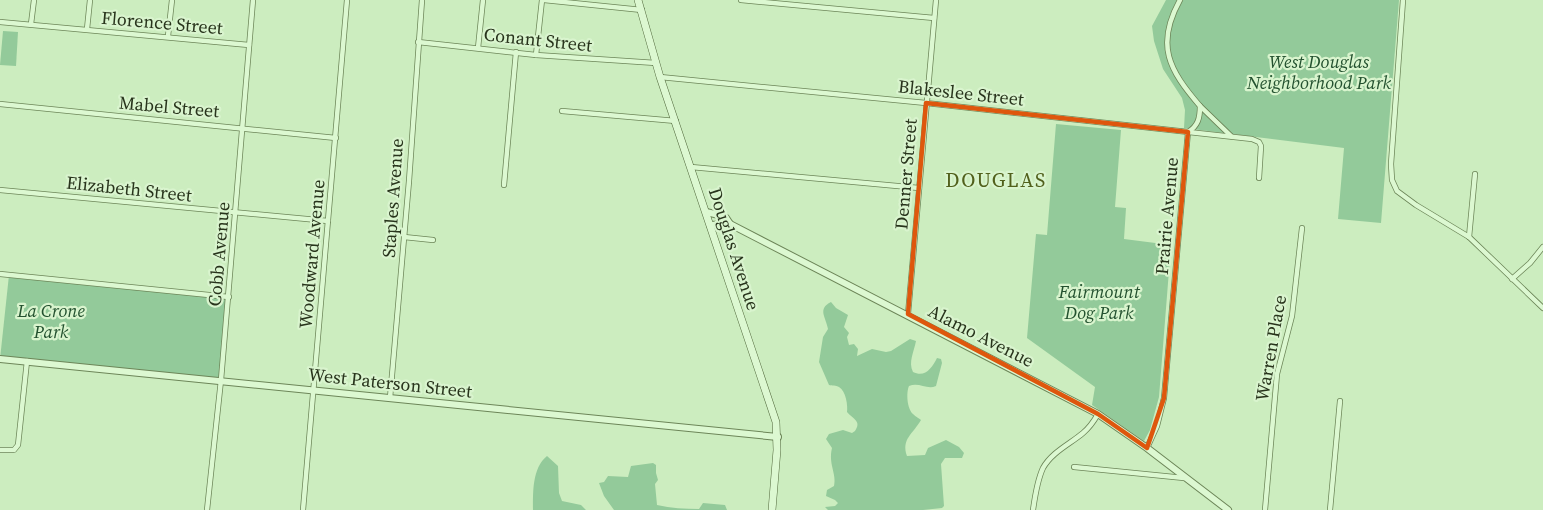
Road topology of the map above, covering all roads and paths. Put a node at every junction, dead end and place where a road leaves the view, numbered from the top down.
1 (34, 0) edge
2 (90, 0) edge
3 (171, 0) edge
4 (253, 0) edge
5 (347, 0) edge
6 (422, 0) edge
7 (483, 0) edge
8 (543, 0) edge
9 (638, 0) edge
10 (741, 0) edge
11 (936, 0) edge
12 (1180, 0) edge
13 (1403, 0) edge
14 (642, 10) junction
15 (934, 18) junction
16 (0, 22) edge
17 (31, 24) junction
18 (87, 29) junction
19 (168, 36) junction
20 (418, 42) junction
21 (249, 45) junction
22 (478, 48) junction
23 (516, 52) junction
24 (536, 55) junction
25 (656, 63) junction
26 (660, 77) junction
27 (926, 103) junction
28 (0, 104) edge
29 (1200, 106) junction
30 (562, 111) dead end
31 (676, 122) junction
32 (243, 128) junction
33 (1188, 132) junction
34 (1231, 137) junction
35 (336, 138) junction
36 (691, 167) junction
37 (1475, 174) dead end
38 (1259, 178) dead end
39 (504, 185) dead end
40 (919, 188) junction
41 (0, 190) edge
42 (706, 212) junction
43 (236, 213) junction
44 (328, 221) junction
45 (730, 224) junction
46 (710, 225) junction
47 (1302, 228) dead end
48 (404, 237) junction
49 (1469, 237) junction
50 (433, 240) dead end
51 (1543, 247) edge
52 (0, 274) edge
53 (1512, 279) junction
54 (229, 297) junction
55 (1543, 308) edge
56 (908, 314) junction
57 (0, 358) edge
58 (27, 361) junction
59 (222, 380) junction
60 (313, 390) junction
61 (390, 398) junction
62 (1340, 401) dead end
63 (1098, 414) junction
64 (778, 437) junction
65 (1147, 448) junction
66 (0, 450) edge
67 (1074, 467) dead end
68 (1184, 478) junction
69 (207, 510) edge
70 (303, 510) edge
71 (772, 510) edge
72 (1034, 510) edge
73 (1228, 510) edge
74 (1264, 510) edge
75 (1330, 510) edge

1 - 17 street
2 - 18 street
3 - 19 street
4 - 21 street, Cobb Avenue
5 - 35 street, Woodward Avenue
6 - 20 street, Staples Avenue
7 - 22 street
8 - 14 street
8 - 24 street
9 - 14 main road, Douglas Avenue
10 - 15 street
11 - 15 street, Denner Street
12 - 29 street
13 - 49 street
14 - 25 main road, Douglas Avenue
15 - 27 street, Denner Street
16 - 17 street, Florence Street
17 - 18 street, Florence Street
18 - 19 street, Florence Street
19 - 21 street, Florence Street
20 - 22 street, Conant Street
20 - 48 street, Staples Avenue
21 - 32 street, Cobb Avenue
22 - 23 street, Conant Street
23 - 24 street, Conant Street
23 - 39 street
24 - 25 street, Conant Street
25 - 26 main road, Douglas Avenue
26 - 27 street, Blakeslee Street
26 - 31 main road, Douglas Avenue
27 - 33 street, Blakeslee Street
27 - 40 street, Denner Street
28 - 32 street, Mabel Street
29 - 33 street, Prairie Avenue
29 - 34 street
30 - 31 street
31 - 36 main road, Douglas Avenue
32 - 35 street, Mabel Street
32 - 43 street, Cobb Avenue
33 - 34 street, Blakeslee Street
33 - 65 street, Prairie Avenue
34 - 38 street, Blakeslee Street
35 - 44 street, Woodward Avenue
36 - 40 street
36 - 42 main road, Douglas Avenue
37 - 49 street
40 - 56 street, Denner Street
41 - 43 street, Elizabeth Street
42 - 45 street, Alamo Avenue
42 - 46 main road, Douglas Avenue
43 - 44 street, Elizabeth Street
43 - 54 street, Cobb Avenue
44 - 60 street, Woodward Avenue
45 - 46 street
45 - 56 street, Alamo Avenue
46 - 64 main road, Douglas Avenue
47 - 74 street, Warren Place
48 - 50 street
48 - 61 street, Staples Avenue
49 - 53 street
51 - 53 street
52 - 54 street
53 - 55 street
54 - 59 street, Cobb Avenue
56 - 63 street, Alamo Avenue
57 - 58 street, West Paterson Street
58 - 59 street, West Paterson Street
58 - 66 street
59 - 60 street, West Paterson Street
59 - 69 street, Cobb Avenue
60 - 61 street, West Paterson Street
60 - 70 street, Woodward Avenue
61 - 64 street, West Paterson Street
62 - 75 street
63 - 65 street, Alamo Avenue
63 - 72 street
64 - 71 main road, Douglas Avenue
65 - 68 street, Alamo Avenue
67 - 68 street
68 - 73 street, Alamo Avenue

